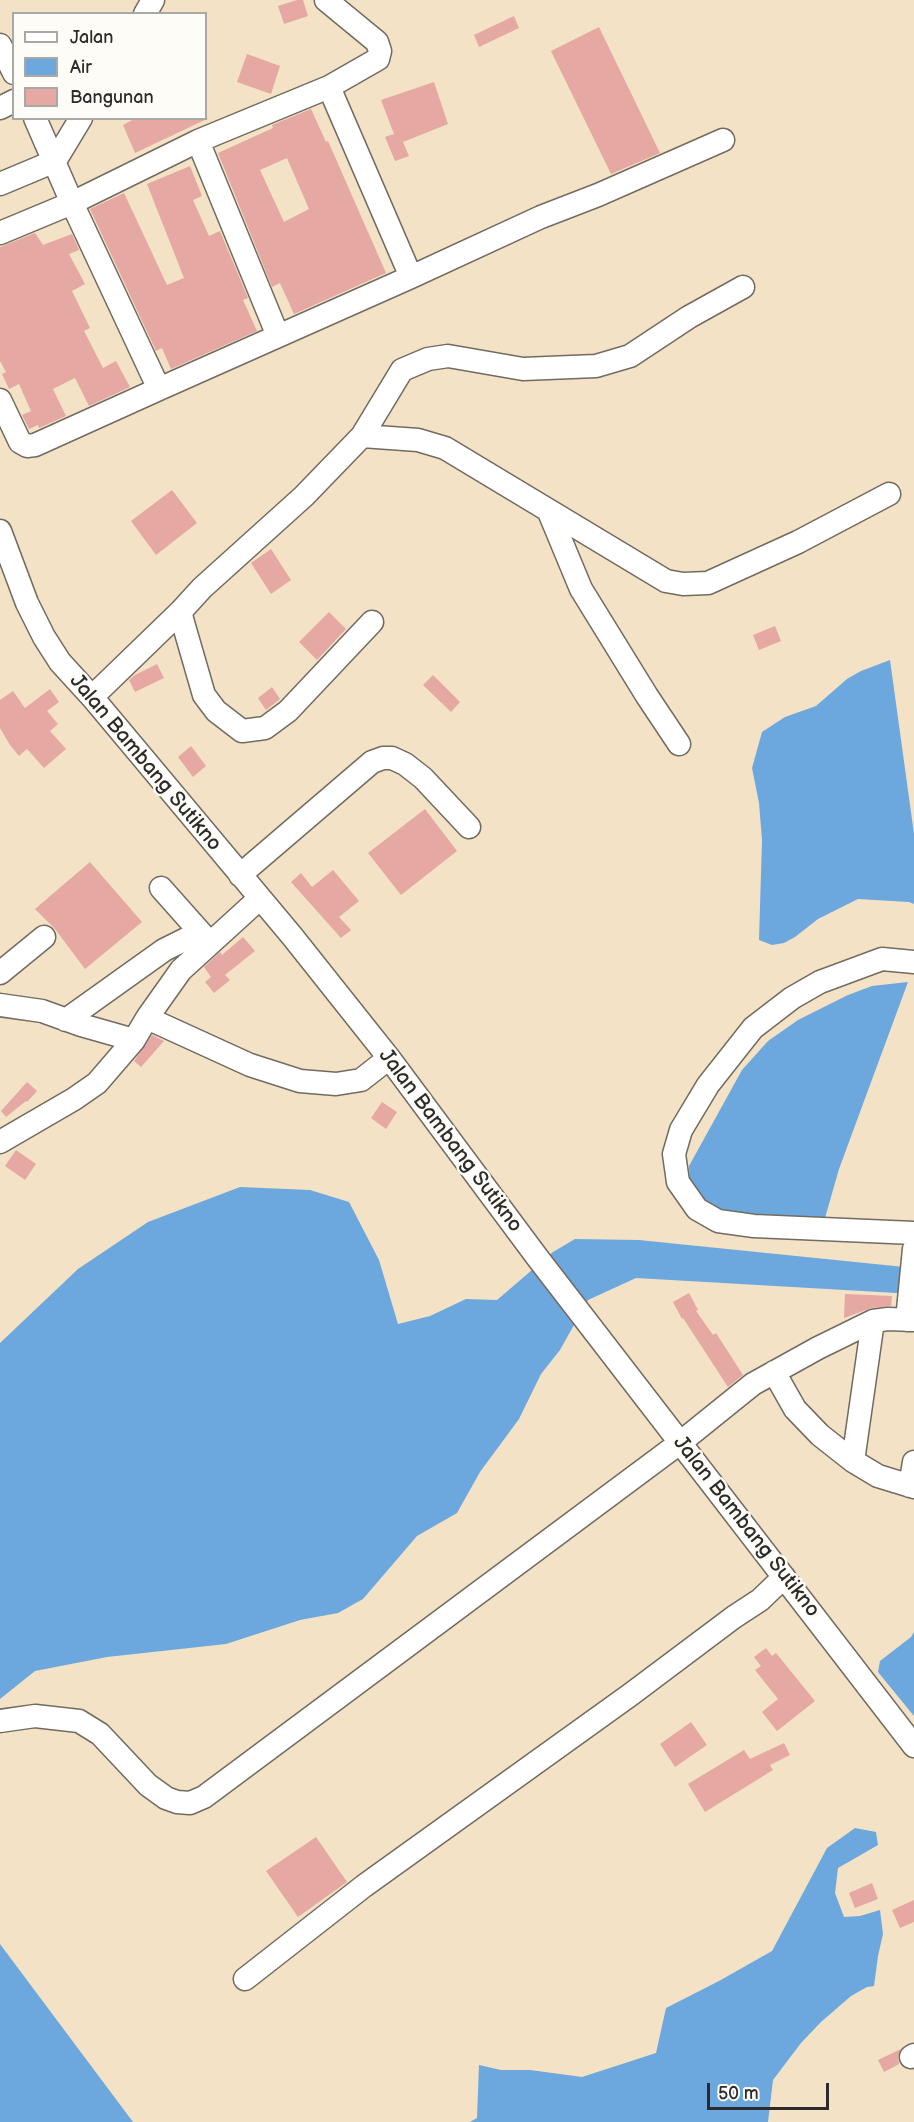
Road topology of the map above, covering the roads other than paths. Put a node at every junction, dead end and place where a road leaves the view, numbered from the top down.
1 (326, 0) edge
2 (0, 45) edge
3 (12, 69) edge
4 (329, 87) junction
5 (36, 120) edge
6 (80, 120) edge
7 (723, 140) dead end
8 (198, 141) junction
9 (55, 161) junction
10 (0, 184) edge
11 (72, 203) junction
12 (0, 233) edge
13 (411, 277) junction
14 (743, 287) dead end
15 (278, 336) junction
16 (159, 390) junction
17 (0, 400) edge
18 (362, 436) junction
19 (889, 494) dead end
20 (549, 512) junction
21 (0, 531) edge
22 (181, 611) junction
23 (372, 622) dead end
24 (92, 697) junction
25 (679, 744) dead end
26 (470, 827) dead end
27 (240, 875) junction
28 (161, 888) dead end
29 (259, 899) junction
30 (44, 937) dead end
31 (205, 938) junction
32 (914, 962) edge
33 (0, 973) edge
34 (0, 1005) edge
35 (147, 1018) junction
36 (66, 1020) junction
37 (134, 1040) junction
38 (389, 1058) junction
39 (0, 1142) edge
40 (914, 1233) edge
41 (914, 1249) edge
42 (910, 1313) edge
43 (873, 1321) junction
44 (774, 1372) junction
45 (681, 1442) junction
46 (852, 1461) junction
47 (914, 1462) edge
48 (912, 1487) edge
49 (784, 1577) junction
50 (0, 1721) edge
51 (914, 1746) edge
52 (245, 1980) dead end

1 - 4 street
2 - 3 street
4 - 8 street
4 - 13 street
5 - 9 street
6 - 9 street
7 - 13 street
8 - 11 street
8 - 15 street
9 - 10 street
9 - 11 street
11 - 12 street
11 - 16 street
13 - 15 street
14 - 18 street
15 - 16 street
16 - 17 street
18 - 20 street
18 - 22 street
19 - 20 street
20 - 25 street
21 - 24 street, Jalan Bambang Sutikno
22 - 23 street
22 - 24 street
24 - 27 street, Jalan Bambang Sutikno
26 - 27 street
27 - 29 street, Jalan Bambang Sutikno
28 - 31 street
29 - 31 street
29 - 38 street, Jalan Bambang Sutikno
30 - 33 street
31 - 35 street
31 - 36 street
32 - 40 street
34 - 36 street
35 - 37 street
35 - 38 street
36 - 37 street
37 - 39 street
38 - 45 street, Jalan Bambang Sutikno
41 - 42 street
42 - 43 street
43 - 44 street
43 - 46 street
44 - 45 street
44 - 46 street
45 - 49 street, Jalan Bambang Sutikno
45 - 50 street
46 - 48 street
47 - 48 street
49 - 51 street, Jalan Bambang Sutikno
49 - 52 street

